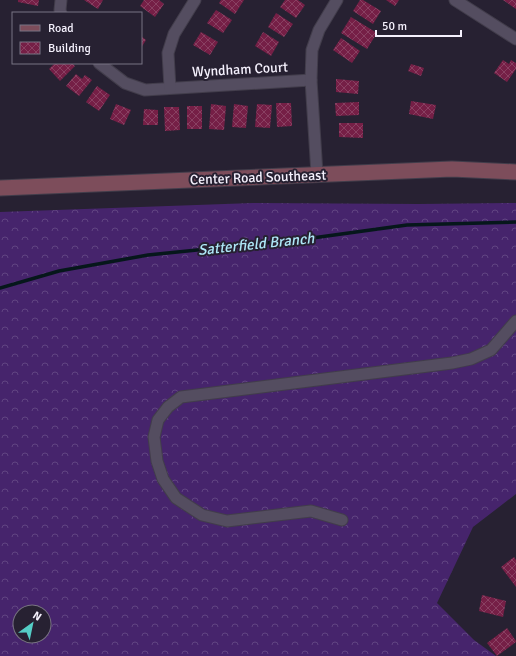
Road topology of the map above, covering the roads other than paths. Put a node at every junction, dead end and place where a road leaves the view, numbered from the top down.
1 (61, 0) edge
2 (196, 0) edge
3 (337, 0) edge
4 (455, 0) edge
5 (61, 12) edge
6 (516, 39) edge
7 (100, 64) edge
8 (311, 80) junction
9 (170, 88) junction
10 (516, 172) edge
11 (316, 174) junction
12 (0, 188) edge
13 (516, 321) edge
14 (342, 520) dead end

1 - 5 street
2 - 9 street
3 - 8 street
4 - 6 street
7 - 9 street, Wyndham Court
8 - 9 street, Wyndham Court
8 - 11 street
10 - 11 street, Center Road Southeast
11 - 12 street, Center Road Southeast
13 - 14 street

